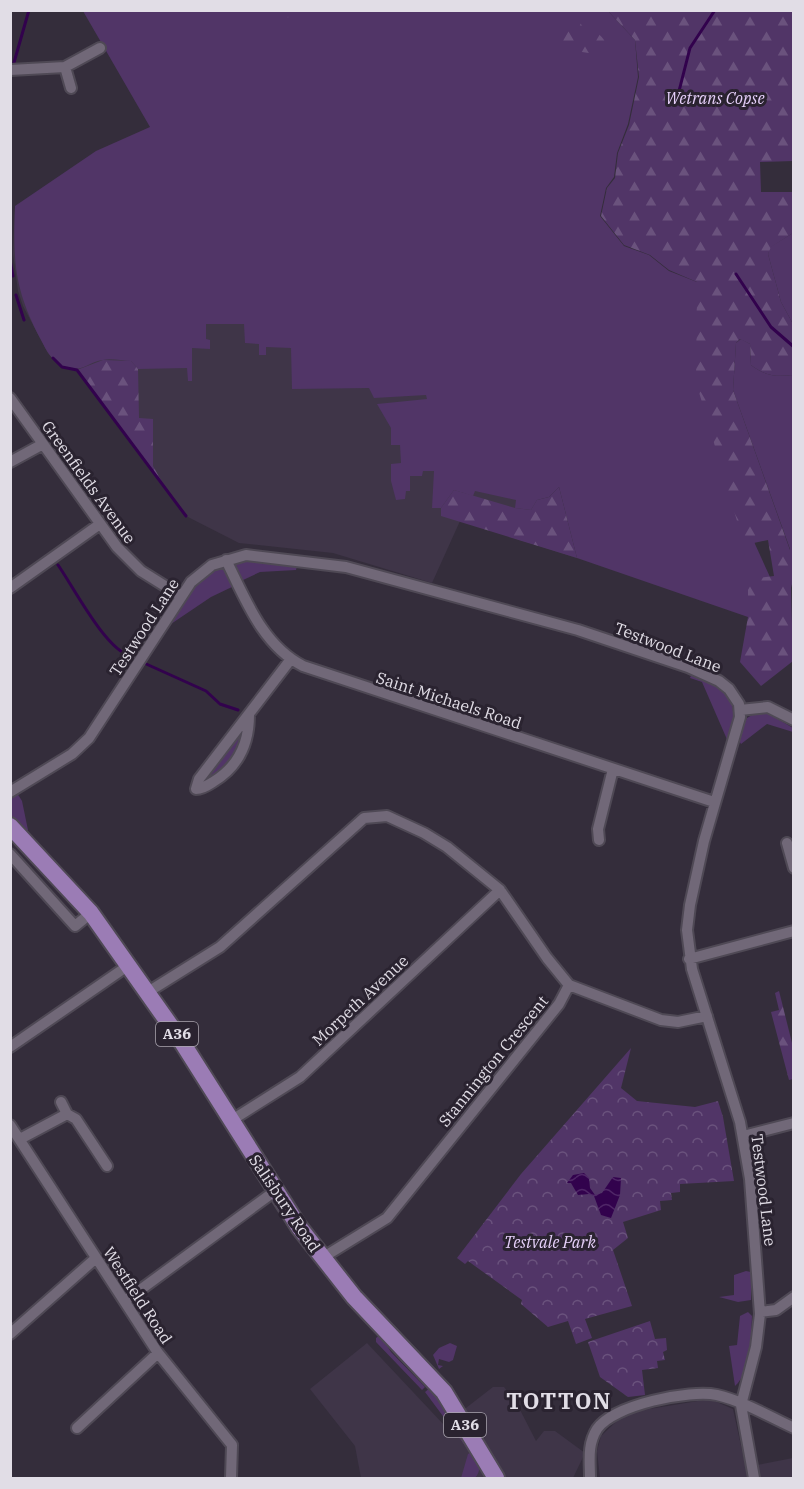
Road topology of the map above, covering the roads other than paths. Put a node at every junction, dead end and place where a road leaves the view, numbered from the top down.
1 (100, 48) dead end
2 (65, 67) junction
3 (10, 70) edge
4 (71, 88) dead end
5 (10, 398) edge
6 (43, 444) junction
7 (10, 462) edge
8 (100, 524) junction
9 (226, 560) junction
10 (10, 588) edge
11 (181, 596) junction
12 (291, 659) junction
13 (740, 710) junction
14 (249, 715) junction
15 (794, 720) edge
16 (613, 769) junction
17 (10, 792) edge
18 (714, 802) junction
19 (10, 826) edge
20 (599, 840) dead end
21 (787, 843) dead end
22 (10, 854) edge
23 (794, 868) edge
24 (500, 890) junction
25 (92, 914) junction
26 (794, 931) edge
27 (689, 958) junction
28 (129, 965) junction
29 (569, 985) junction
30 (148, 992) junction
31 (707, 1016) junction
32 (10, 1047) edge
33 (61, 1102) dead end
34 (67, 1114) junction
35 (232, 1120) junction
36 (794, 1123) edge
37 (10, 1125) edge
38 (743, 1136) junction
39 (20, 1139) junction
40 (106, 1166) dead end
41 (275, 1191) junction
42 (96, 1258) junction
43 (322, 1258) junction
44 (794, 1297) edge
45 (125, 1301) junction
46 (760, 1312) junction
47 (10, 1334) edge
48 (158, 1353) junction
49 (741, 1405) junction
50 (77, 1428) dead end
51 (794, 1428) edge
52 (590, 1476) edge
53 (231, 1479) edge
54 (496, 1479) edge
55 (754, 1479) edge

1 - 2 street
2 - 3 street
2 - 4 street
5 - 6 street, Greenfields Avenue
6 - 7 street
6 - 8 street, Greenfields Avenue
8 - 10 street
8 - 11 street, Greenfields Avenue
9 - 11 street, Testwood Lane
9 - 12 street, Saint Michaels Road
9 - 13 street, Testwood Lane
11 - 17 street, Testwood Lane
12 - 14 street
12 - 16 street, Saint Michaels Road
13 - 15 street
13 - 18 street, Testwood Lane
14 - 14 street
16 - 18 street, Saint Michaels Road
16 - 20 street
18 - 27 street, Testwood Lane
19 - 25 main road, Salisbury Road / A36
21 - 23 street
22 - 25 street
24 - 29 street
24 - 30 street
24 - 35 street, Morpeth Avenue
25 - 28 main road, Salisbury Road / A36
26 - 27 street
27 - 31 street, Testwood Lane
28 - 30 main road, Salisbury Road / A36
28 - 32 street
29 - 31 street
29 - 43 street, Stannington Crescent
30 - 35 main road, Salisbury Road / A36
31 - 38 street, Testwood Lane
33 - 34 street
34 - 39 street
34 - 40 street
35 - 41 main road, Salisbury Road / A36
36 - 38 street
37 - 39 street, Westfield Road
38 - 46 street, Testwood Lane
39 - 42 street, Westfield Road
41 - 43 main road, Salisbury Road / A36
41 - 45 street
42 - 45 street, Westfield Road
42 - 47 street
43 - 54 main road, Salisbury Road / A36
44 - 46 street
45 - 48 street, Westfield Road
46 - 49 street, Testwood Lane
48 - 50 street
48 - 53 street, Westfield Road
49 - 51 street
49 - 52 street
49 - 55 street, Testwood Lane

